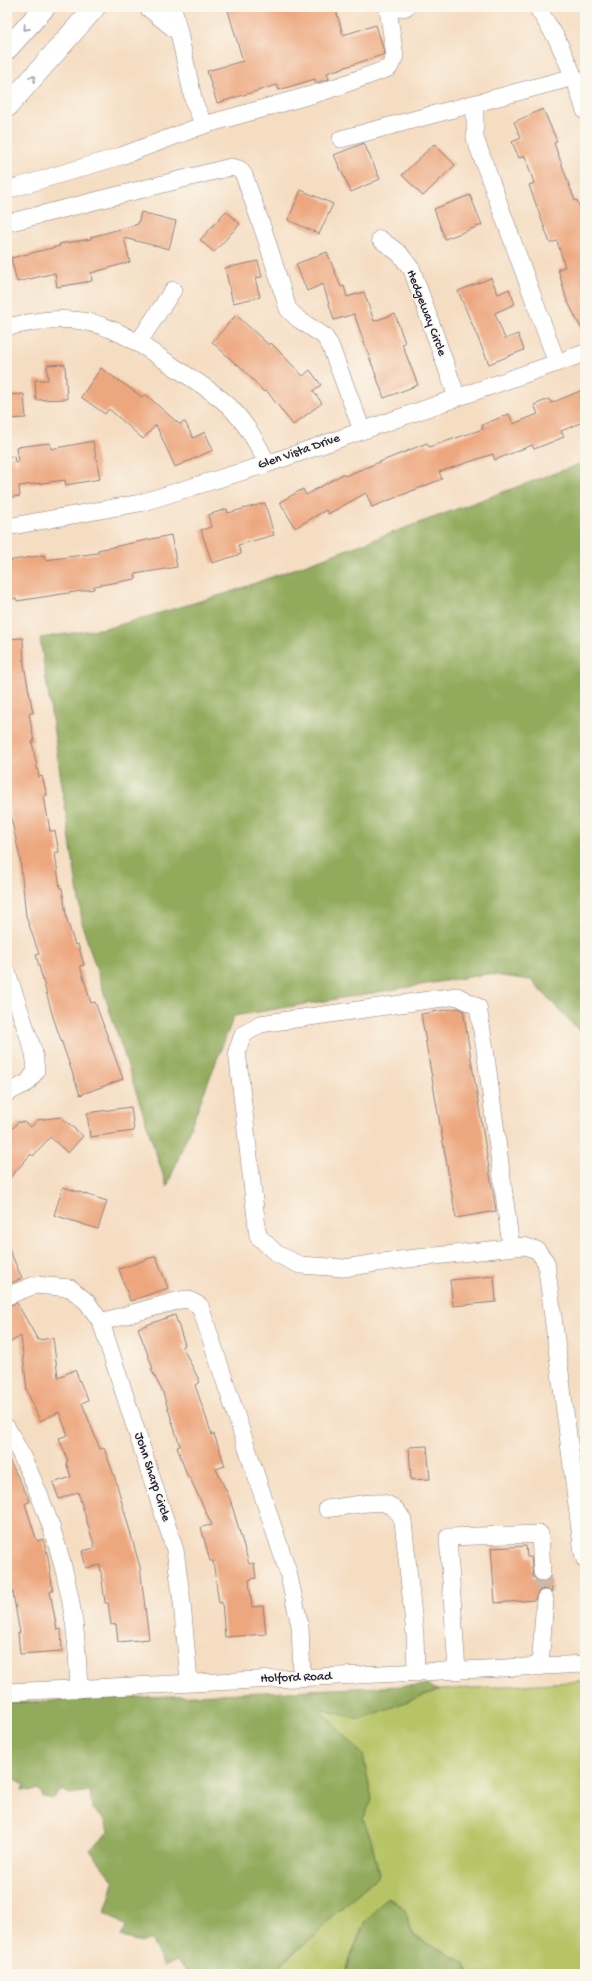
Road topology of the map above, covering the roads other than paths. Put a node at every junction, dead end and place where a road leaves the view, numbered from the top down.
1 (45, 7) edge
2 (95, 7) edge
3 (147, 7) edge
4 (173, 7) edge
5 (406, 7) edge
6 (537, 7) edge
7 (388, 8) edge
8 (179, 33) junction
9 (7, 49) edge
10 (574, 77) junction
11 (475, 104) junction
12 (7, 107) edge
13 (585, 111) edge
14 (204, 125) junction
15 (341, 139) dead end
16 (7, 190) edge
17 (7, 223) edge
18 (380, 239) dead end
19 (173, 290) dead end
20 (7, 327) edge
21 (138, 343) junction
22 (585, 353) edge
23 (557, 363) junction
24 (457, 398) junction
25 (362, 430) junction
26 (266, 464) junction
27 (7, 527) edge
28 (7, 972) edge
29 (7, 1093) edge
30 (511, 1247) junction
31 (7, 1296) edge
32 (101, 1322) junction
33 (7, 1428) edge
34 (327, 1509) dead end
35 (585, 1560) edge
36 (542, 1572) tunnel mouth
37 (545, 1599) tunnel mouth
38 (585, 1664) edge
39 (540, 1667) junction
40 (457, 1672) junction
41 (416, 1673) junction
42 (302, 1677) junction
43 (188, 1682) junction
44 (79, 1689) junction
45 (7, 1692) edge

1 -> 9 main road
12 -> 2 main road
3 - 8 street
4 - 8 street
5 - 7 street
6 - 10 street
7 - 14 street
8 - 14 street
10 - 11 street
10 - 13 street
11 - 15 street
11 - 23 street
14 - 16 street
17 - 25 street
18 - 24 street, Hedgeway Circle
19 - 21 street
20 - 21 street
21 - 26 street
22 - 23 street, Glen Vista Drive
23 - 24 street, Glen Vista Drive
24 - 25 street, Glen Vista Drive
25 - 26 street, Glen Vista Drive
26 - 27 street, Glen Vista Drive
28 - 29 street
30 - 30 street
30 - 35 street
31 - 32 street, John Sharp Circle
32 - 42 street
32 - 43 street, John Sharp Circle
33 - 44 street
34 - 41 street
36 - 40 street
37 - 39 street
38 - 39 street, Holford Road
39 - 40 street, Holford Road
40 - 41 street, Holford Road
41 - 42 street, Holford Road
42 - 43 street, Holford Road
43 - 44 street, Holford Road
44 - 45 street, Holford Road

